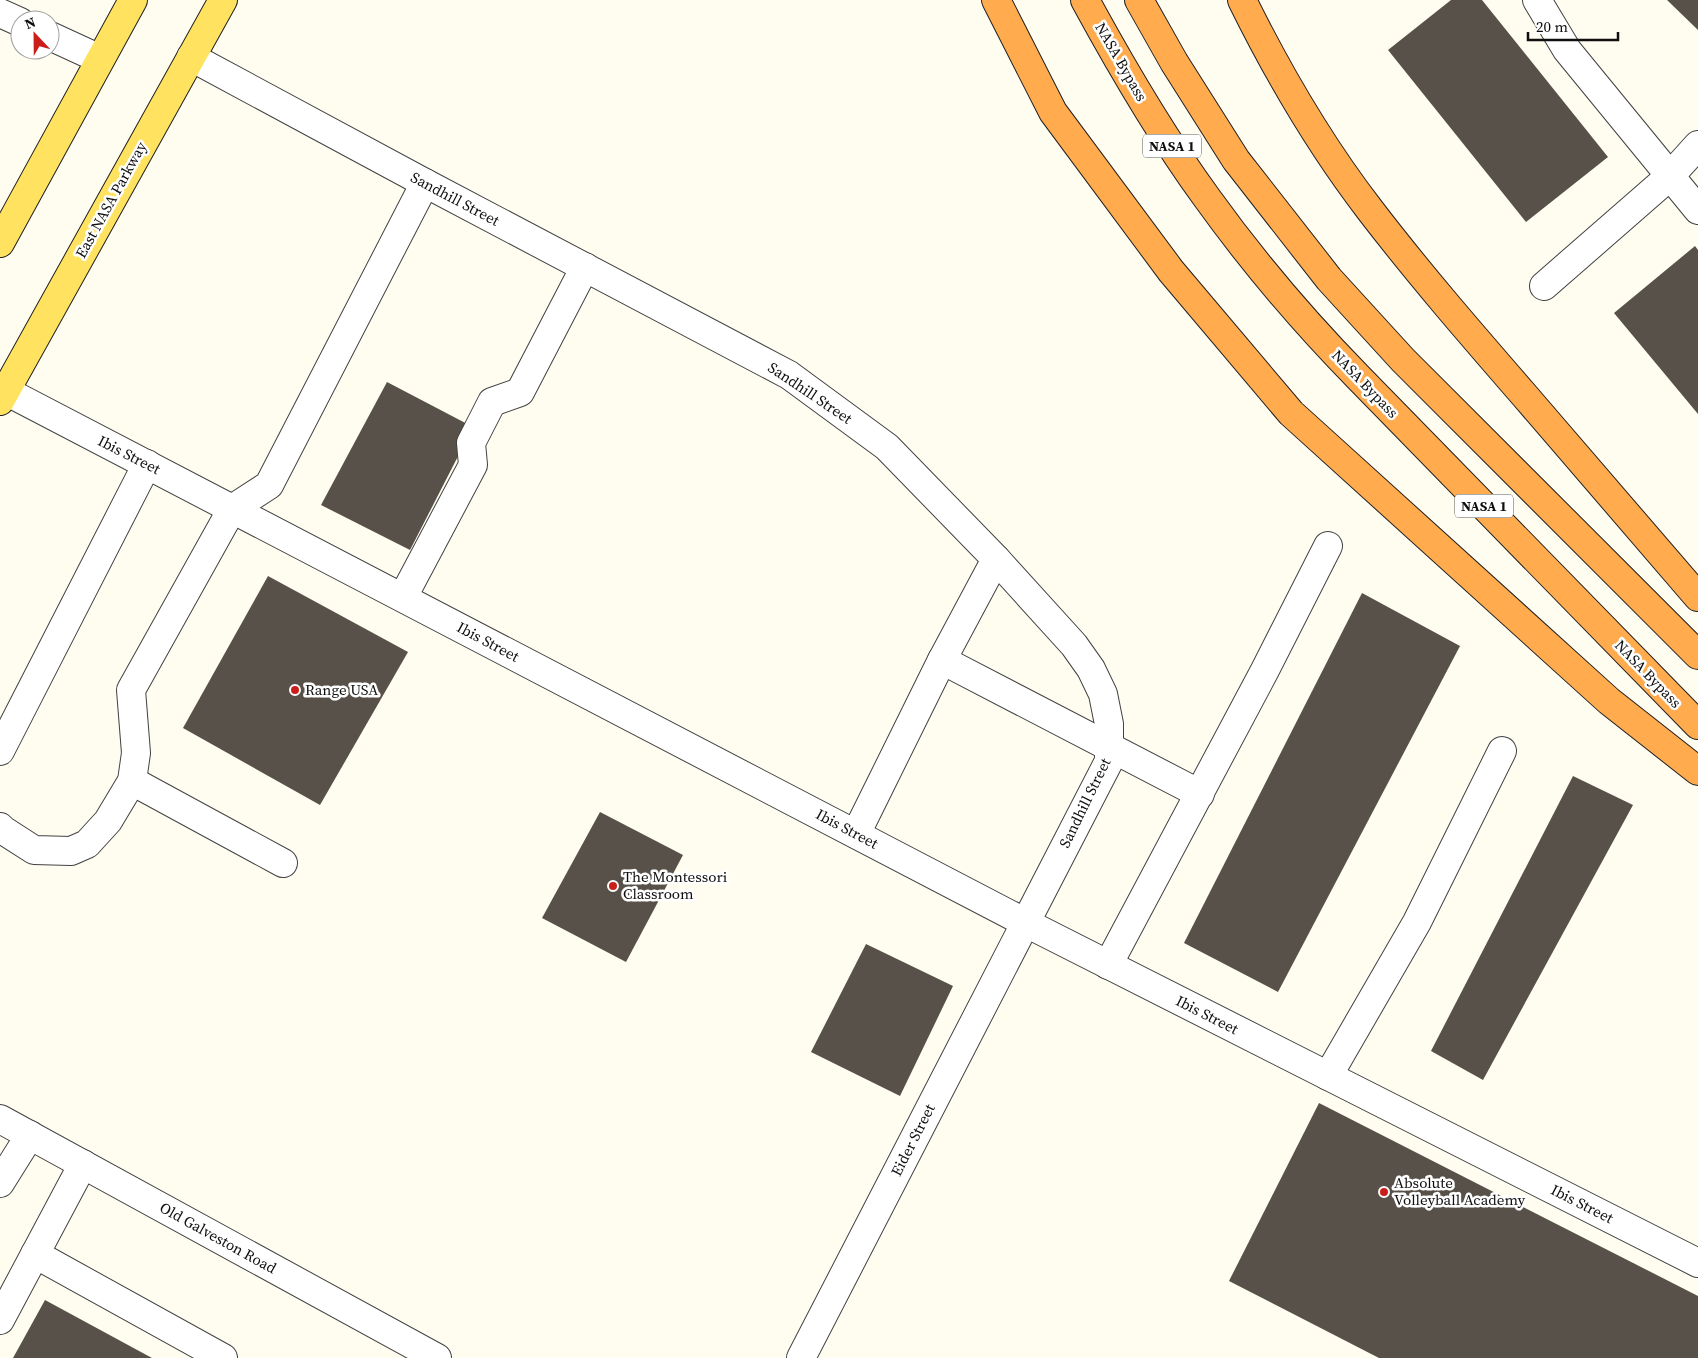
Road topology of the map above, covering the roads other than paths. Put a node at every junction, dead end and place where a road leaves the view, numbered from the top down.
1 (133, 0) edge
2 (223, 0) edge
3 (996, 0) edge
4 (1085, 0) edge
5 (1139, 0) edge
6 (1242, 0) edge
7 (1544, 3) edge
8 (60, 41) edge
9 (191, 57) junction
10 (100, 59) junction
11 (1698, 144) edge
12 (1670, 176) junction
13 (425, 183) junction
14 (1698, 210) edge
15 (0, 242) edge
16 (585, 267) junction
17 (1544, 286) dead end
18 (2, 393) edge
19 (147, 464) junction
20 (232, 509) junction
21 (1328, 546) dead end
22 (996, 558) junction
23 (403, 597) junction
24 (1698, 597) edge
25 (1698, 655) edge
26 (942, 660) junction
27 (1698, 725) edge
28 (1110, 747) junction
29 (0, 751) edge
30 (1502, 751) dead end
31 (1698, 771) edge
32 (132, 780) junction
33 (1200, 794) junction
34 (0, 827) edge
35 (856, 834) junction
36 (283, 863) dead end
37 (1026, 923) junction
38 (1108, 965) junction
39 (1328, 1076) junction
40 (0, 1119) edge
41 (30, 1135) junction
42 (83, 1164) junction
43 (0, 1183) edge
44 (35, 1254) junction
45 (1698, 1263) edge
46 (0, 1320) edge
47 (223, 1358) edge
48 (437, 1358) edge
49 (801, 1358) edge

1 - 10 main road
2 - 9 main road, East NASA Parkway
3 - 31 highway
4 - 27 highway, NASA Bypass / NASA 1
5 - 25 highway, NASA 1
6 - 24 highway
7 - 12 street
8 - 10 street
9 - 13 street, Sandhill Street
9 - 18 main road, East NASA Parkway
10 - 15 main road
11 - 12 street
12 - 14 street
12 - 17 street
13 - 16 street, Sandhill Street
13 - 20 street
16 - 22 street, Sandhill Street
16 - 23 street
18 - 19 street, Ibis Street
19 - 20 street, Ibis Street
19 - 29 street
20 - 23 street, Ibis Street
20 - 32 street
21 - 33 street
22 - 26 street
22 - 28 street, Sandhill Street
23 - 35 street, Ibis Street
26 - 28 street
26 - 35 street
28 - 33 street
28 - 37 street, Sandhill Street
30 - 39 street
32 - 34 street
32 - 36 street
33 - 38 street
35 - 37 street, Ibis Street
37 - 38 street, Ibis Street
37 - 49 street, Eider Street
38 - 39 street, Ibis Street
39 - 45 street, Ibis Street
40 - 41 street, Old Galveston Road
41 - 42 street, Old Galveston Road
41 - 43 street
42 - 44 street
42 - 48 street, Old Galveston Road
44 - 46 street
44 - 47 street

